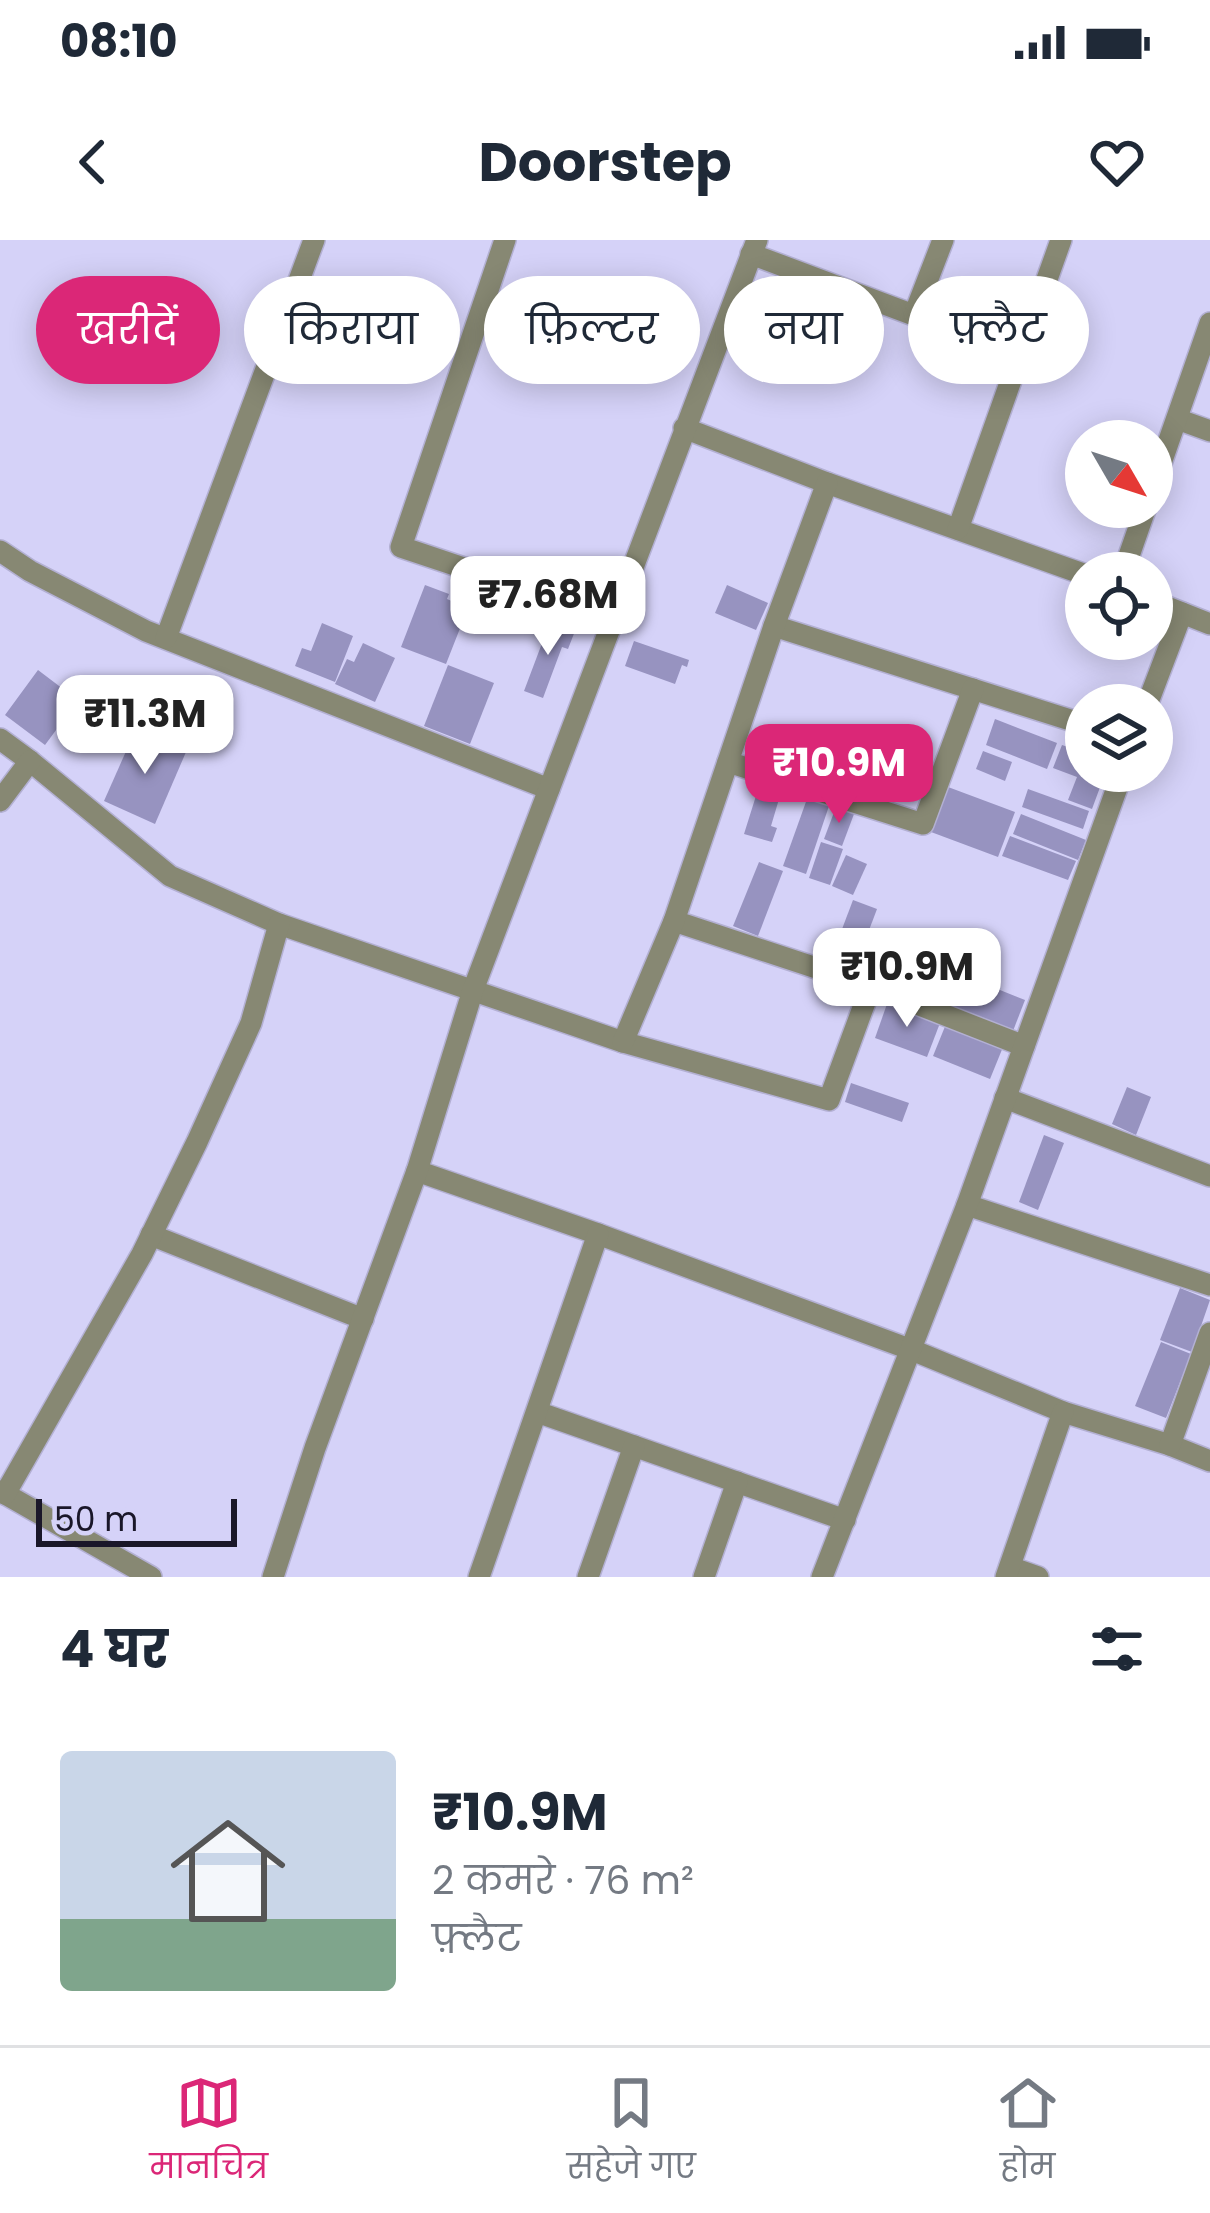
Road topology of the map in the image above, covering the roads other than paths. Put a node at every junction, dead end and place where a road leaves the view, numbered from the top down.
1 (314, 240) edge
2 (505, 240) edge
3 (943, 240) edge
4 (1060, 240) edge
5 (754, 247) edge
6 (929, 276) edge
7 (1048, 276) edge
8 (908, 312) edge
9 (1210, 323) edge
10 (1010, 384) edge
11 (1177, 419) junction
12 (684, 428) junction
13 (1173, 430) edge
14 (1210, 431) edge
15 (827, 483) junction
16 (958, 530) junction
17 (0, 550) edge
18 (1065, 567) edge
19 (1173, 610) edge
20 (1182, 614) junction
21 (613, 618) junction
22 (1210, 624) edge
23 (774, 626) junction
24 (166, 638) junction
25 (1155, 684) edge
26 (974, 689) junction
27 (1065, 718) edge
28 (0, 739) edge
29 (30, 760) junction
30 (728, 762) junction
31 (549, 789) junction
32 (1115, 792) edge
33 (0, 801) edge
34 (674, 920) junction
35 (279, 924) junction
36 (871, 986) junction
37 (473, 991) junction
38 (623, 1042) junction
39 (1024, 1046) junction
40 (1005, 1098) junction
41 (417, 1172) junction
42 (1210, 1176) edge
43 (968, 1205) junction
44 (598, 1234) junction
45 (151, 1235) junction
46 (1210, 1285) edge
47 (363, 1318) junction
48 (1210, 1333) edge
49 (912, 1350) junction
50 (537, 1412) junction
51 (1063, 1412) junction
52 (1170, 1445) junction
53 (634, 1446) junction
54 (1210, 1461) edge
55 (737, 1482) junction
56 (3, 1492) edge
57 (845, 1520) junction
58 (1008, 1572) edge
59 (151, 1577) edge
60 (273, 1577) edge
61 (479, 1577) edge
62 (588, 1577) edge
63 (704, 1577) edge
64 (822, 1577) edge
65 (1038, 1577) edge

1 - 24 street
2 - 21 street
3 - 6 street
4 - 7 street
5 - 8 street
5 - 12 street
9 - 11 street
10 - 16 street
11 - 13 street
11 - 14 street
12 - 15 street
12 - 21 street
15 - 16 street
15 - 23 street
16 - 18 street
17 - 24 street
19 - 20 street
20 - 22 street
20 - 25 street
21 - 31 street
23 - 26 street
23 - 30 street
24 - 31 street
26 - 27 street
26 - 30 street
28 - 29 street
29 - 33 street
29 - 35 street
30 - 34 street
31 - 37 street
32 - 39 street
34 - 36 street
34 - 38 street
35 - 37 street
35 - 45 street
36 - 38 street
36 - 39 street
37 - 38 street
37 - 41 street
39 - 40 street
40 - 42 street
40 - 43 street
41 - 44 street
41 - 47 street
43 - 46 street
43 - 49 street
44 - 49 street
44 - 50 street
45 - 47 street
45 - 56 street
47 - 60 street
48 - 52 street
49 - 51 street
49 - 57 street
50 - 53 street
50 - 61 street
51 - 52 street
51 - 58 street
52 - 54 street
53 - 55 street
53 - 62 street
55 - 57 street
55 - 63 street
56 - 59 street
57 - 64 street
58 - 65 street

